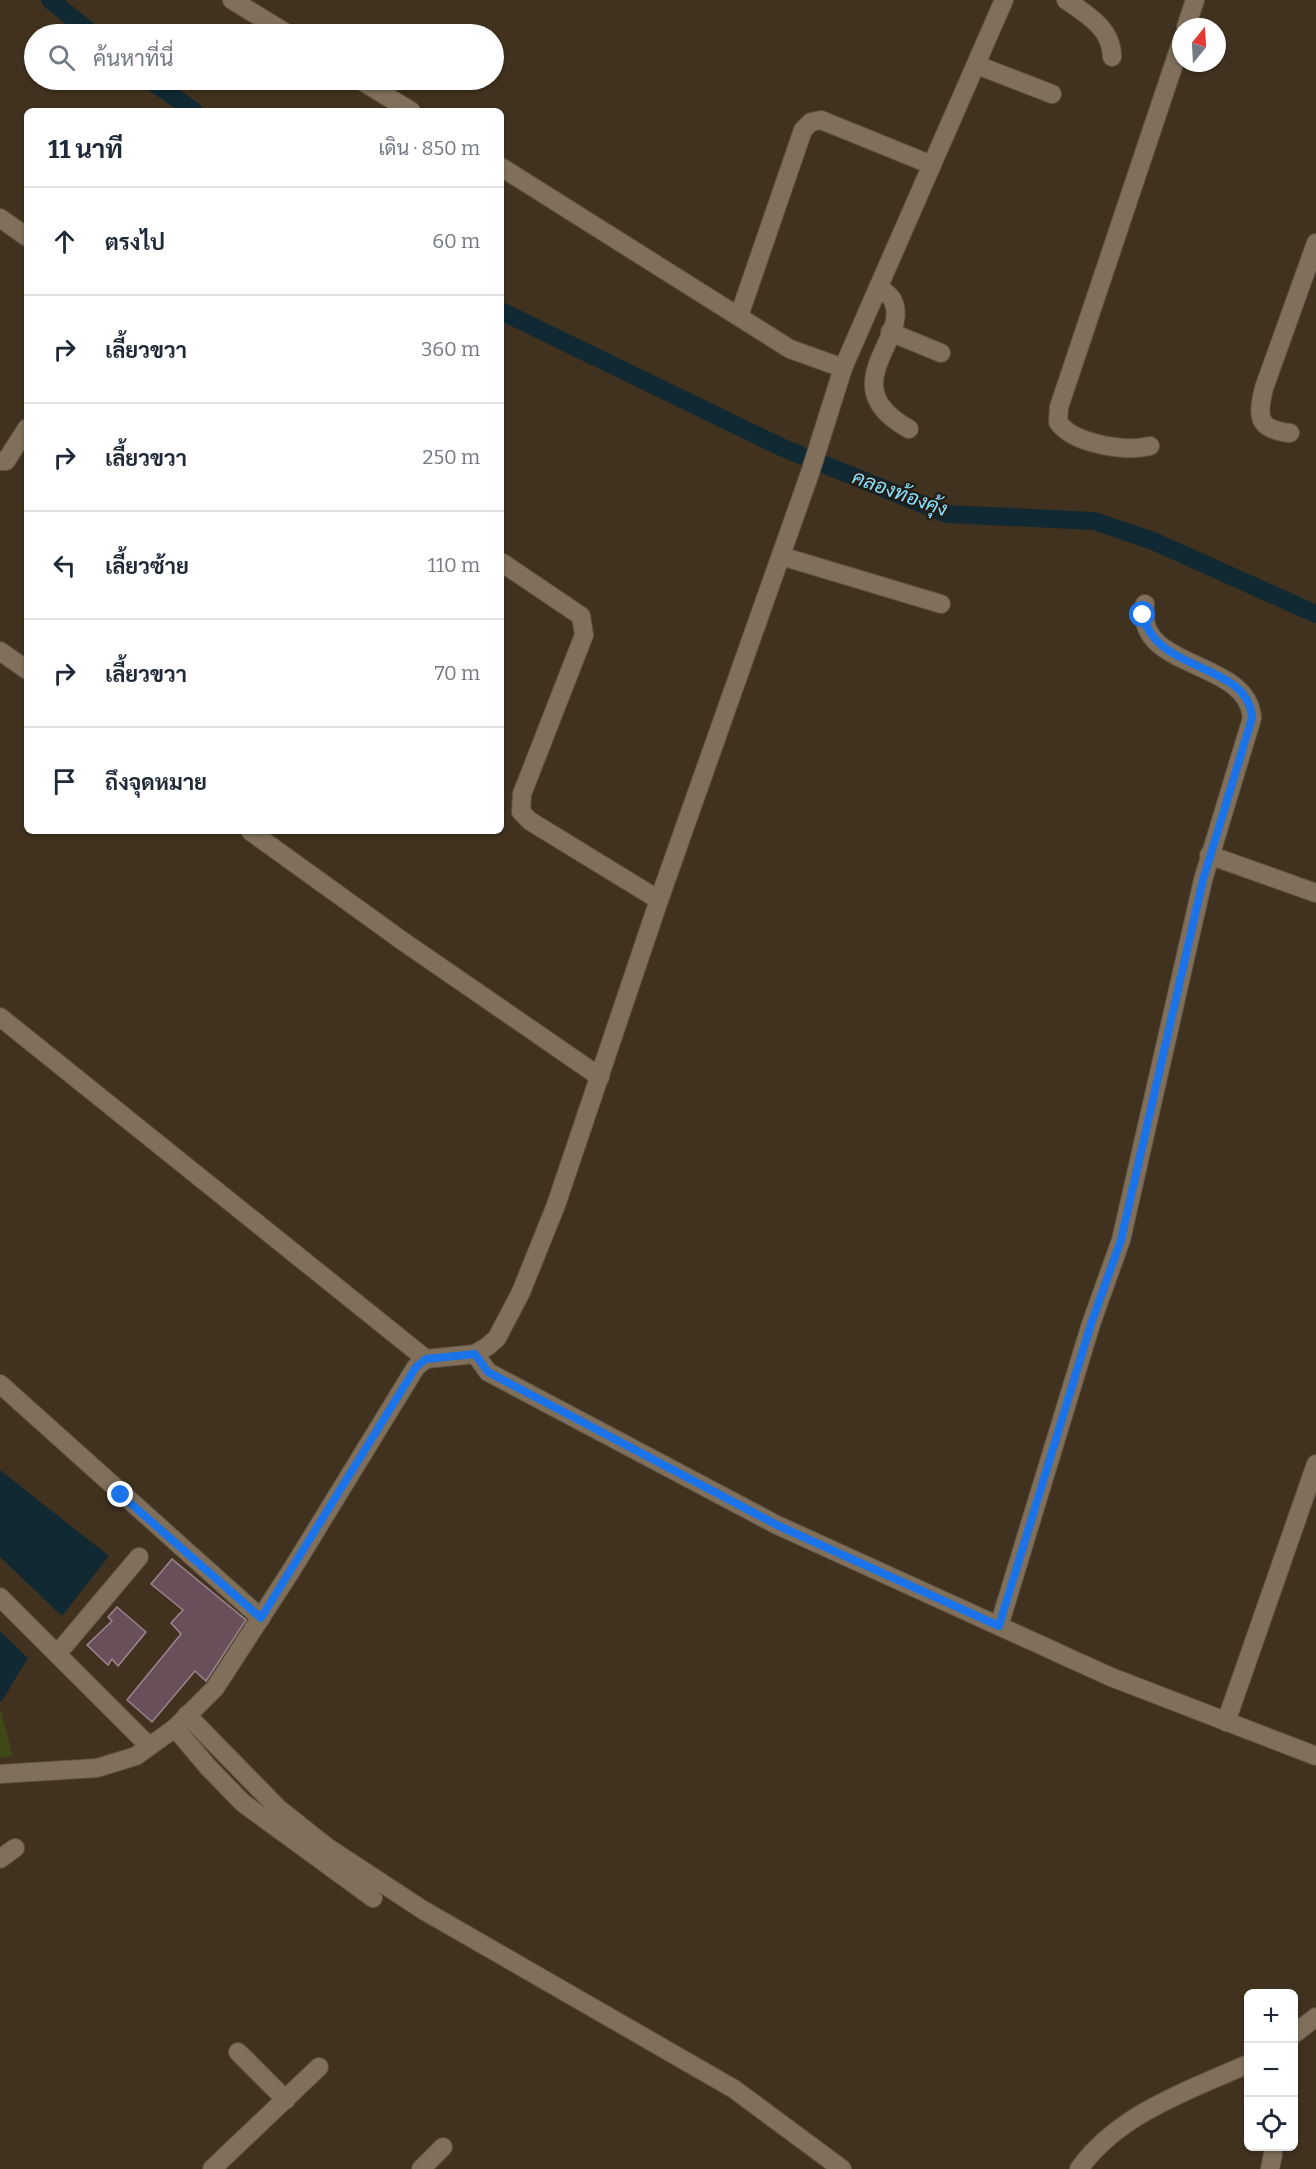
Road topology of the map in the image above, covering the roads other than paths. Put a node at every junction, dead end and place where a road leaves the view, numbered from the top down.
1 (232, 0) edge
2 (1004, 0) edge
3 (1066, 0) edge
4 (1195, 0) edge
5 (1189, 18) edge
6 (272, 24) edge
7 (1112, 57) dead end
8 (977, 65) junction
9 (1172, 69) edge
10 (376, 90) edge
11 (1052, 94) dead end
12 (406, 108) edge
13 (932, 165) junction
14 (504, 169) edge
15 (0, 218) edge
16 (24, 235) edge
17 (1316, 243) edge
18 (878, 286) junction
19 (739, 316) junction
20 (891, 332) junction
21 (941, 353) dead end
22 (843, 368) junction
23 (909, 429) dead end
24 (24, 433) edge
25 (1290, 433) dead end
26 (1150, 446) dead end
27 (0, 460) edge
28 (781, 556) junction
29 (504, 563) edge
30 (941, 604) dead end
31 (1145, 604) dead end
32 (0, 651) edge
33 (24, 668) edge
34 (254, 834) edge
35 (1209, 855) junction
36 (1316, 893) edge
37 (659, 900) junction
38 (0, 1017) edge
39 (600, 1077) junction
40 (475, 1354) junction
41 (426, 1359) junction
42 (0, 1384) edge
43 (1316, 1464) edge
44 (139, 1557) dead end
45 (0, 1597) edge
46 (261, 1618) junction
47 (999, 1626) junction
48 (58, 1653) junction
49 (181, 1721) junction
50 (1226, 1722) junction
51 (149, 1746) junction
52 (1316, 1756) edge
53 (0, 1774) edge
54 (15, 1848) dead end
55 (0, 1859) edge
56 (373, 1898) dead end
57 (1316, 2017) edge
58 (1298, 2030) edge
59 (238, 2052) dead end
60 (1244, 2066) edge
61 (319, 2067) dead end
62 (286, 2100) junction
63 (443, 2147) dead end
64 (212, 2169) edge
65 (421, 2169) edge
66 (842, 2169) edge
67 (1079, 2169) edge

1 - 6 street
2 - 8 street
3 - 7 street
4 - 5 street
8 - 11 street
8 - 13 street
9 - 26 street
10 - 12 street
13 - 18 street
13 - 19 street
14 - 19 street
15 - 16 street
17 - 25 street
18 - 20 street
18 - 22 street
19 - 22 street
20 - 21 street
20 - 23 street
22 - 28 street
24 - 27 street
28 - 30 street
28 - 37 street
29 - 37 street
31 - 35 street
32 - 33 street
34 - 39 street
35 - 36 street
35 - 47 street
37 - 39 street
38 - 41 street
39 - 40 street
40 - 41 street
40 - 47 street
41 - 46 street
42 - 46 street
43 - 50 street
44 - 48 street
45 - 48 street
46 - 49 street
47 - 50 street
48 - 51 street
49 - 51 street
49 - 56 street
49 - 66 street
50 - 52 street
51 - 53 street
54 - 55 street
57 - 58 street
59 - 62 street
60 - 67 street
61 - 62 street
62 - 64 street
63 - 65 street

